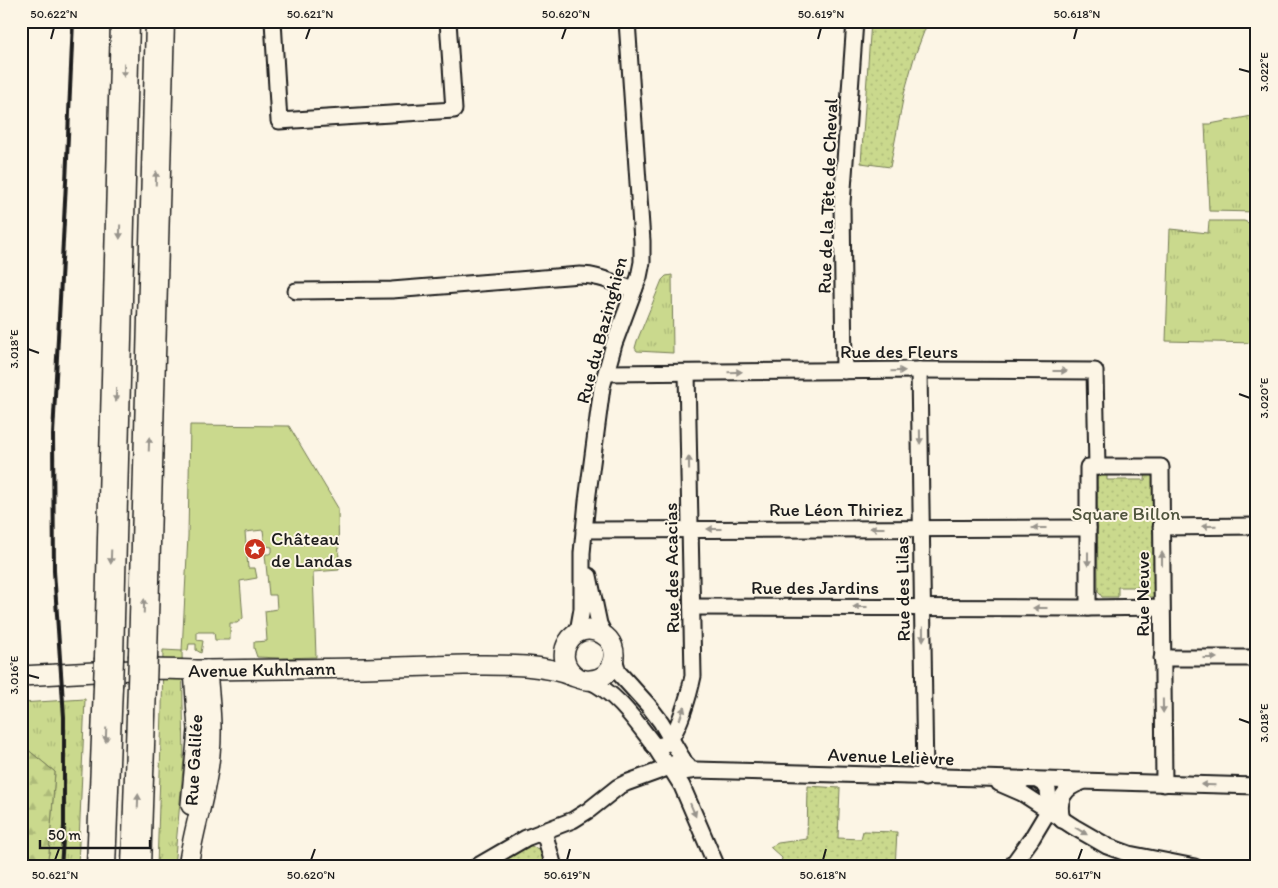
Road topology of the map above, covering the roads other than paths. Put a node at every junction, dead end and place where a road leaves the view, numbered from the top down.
1 (125, 21) edge
2 (160, 21) edge
3 (164, 21) edge
4 (273, 21) edge
5 (448, 21) edge
6 (627, 21) edge
7 (855, 21) edge
8 (158, 99) junction
9 (634, 290) junction
10 (296, 292) dead end
11 (919, 370) junction
12 (844, 371) junction
13 (606, 373) junction
14 (687, 373) junction
15 (1097, 467) junction
16 (1257, 526) edge
17 (1161, 527) junction
18 (921, 528) junction
19 (1088, 528) junction
20 (690, 529) junction
21 (584, 530) junction
22 (692, 607) junction
23 (922, 607) junction
24 (1162, 607) junction
25 (1088, 608) junction
26 (605, 636) junction
27 (570, 640) junction
28 (614, 658) junction
29 (1162, 658) junction
30 (1257, 658) edge
31 (503, 665) junction
32 (149, 670) junction
33 (201, 670) junction
34 (21, 676) edge
35 (583, 679) junction
36 (671, 738) junction
37 (653, 745) junction
38 (676, 762) junction
39 (925, 778) junction
40 (976, 779) junction
41 (1038, 780) junction
42 (1086, 781) junction
43 (1164, 784) junction
44 (1257, 786) edge
45 (1049, 810) junction
46 (1062, 820) junction
47 (544, 832) junction
48 (189, 859) edge
49 (101, 867) edge
50 (136, 867) edge
51 (476, 867) edge
52 (554, 867) edge
53 (717, 867) edge
54 (1011, 867) edge
55 (1195, 867) edge

1 -> 49 highway, bridge
2 - 8 highway
3 - 8 highway
4 - 5 street
6 - 9 street, Rue du Bazinghien
7 - 12 street, Rue de la Tête de Cheval
32 -> 8 highway
9 - 10 street
9 - 13 street, Rue du Bazinghien
12 -> 11 street, Rue des Fleurs
11 -> 15 street, Rue des Fleurs
11 -> 18 street, Rue des Lilas
14 -> 12 street, Rue des Fleurs
13 - 14 street, Rue des Fleurs
13 - 21 street, Rue du Bazinghien
20 -> 14 street, Rue des Acacias
15 - 17 street, Rue Neuve
15 - 19 street
16 -> 17 street
24 -> 17 street, Rue Neuve
19 -> 18 street, Rue Léon Thiriez
18 -> 20 street, Rue Léon Thiriez
18 - 23 street, Rue des Lilas
19 -> 25 street
20 - 21 street, Rue Léon Thiriez
20 - 22 street, Rue des Acacias
21 - 26 street, Rue du Bazinghien
21 - 27 street, Rue du Bazinghien
23 -> 22 street, Rue des Jardins
36 -> 22 street, Rue des Acacias
25 -> 23 street, Rue des Jardins
23 -> 39 street, Rue des Lilas
24 - 25 street
24 - 29 street, Rue Neuve
26 - 27 street
26 - 28 street
27 - 31 street, Avenue Kuhlmann
27 - 35 street
28 - 35 street
28 - 36 street
29 -> 30 street
29 -> 43 street, Rue Neuve
31 - 33 street, Avenue Kuhlmann
31 - 35 street, Avenue Kuhlmann
32 - 33 street, Avenue Kuhlmann
32 - 34 street, Avenue Kuhlmann
50 -> 32 highway
33 - 48 street, Rue Galilée
35 - 37 street
36 - 37 street
36 - 38 street
37 - 38 street
38 - 39 street, Avenue Lelièvre
38 - 47 street
38 -> 53 street
39 - 40 street, Avenue Lelièvre
40 - 41 street, Avenue Lelièvre
40 - 45 street
41 - 42 street, Avenue Lelièvre
41 - 45 street
42 - 43 street, Avenue Lelièvre
42 - 46 street
44 -> 43 street, Avenue Lelièvre
45 - 46 street
45 - 54 street
46 -> 55 street
47 - 51 street
47 - 52 street

